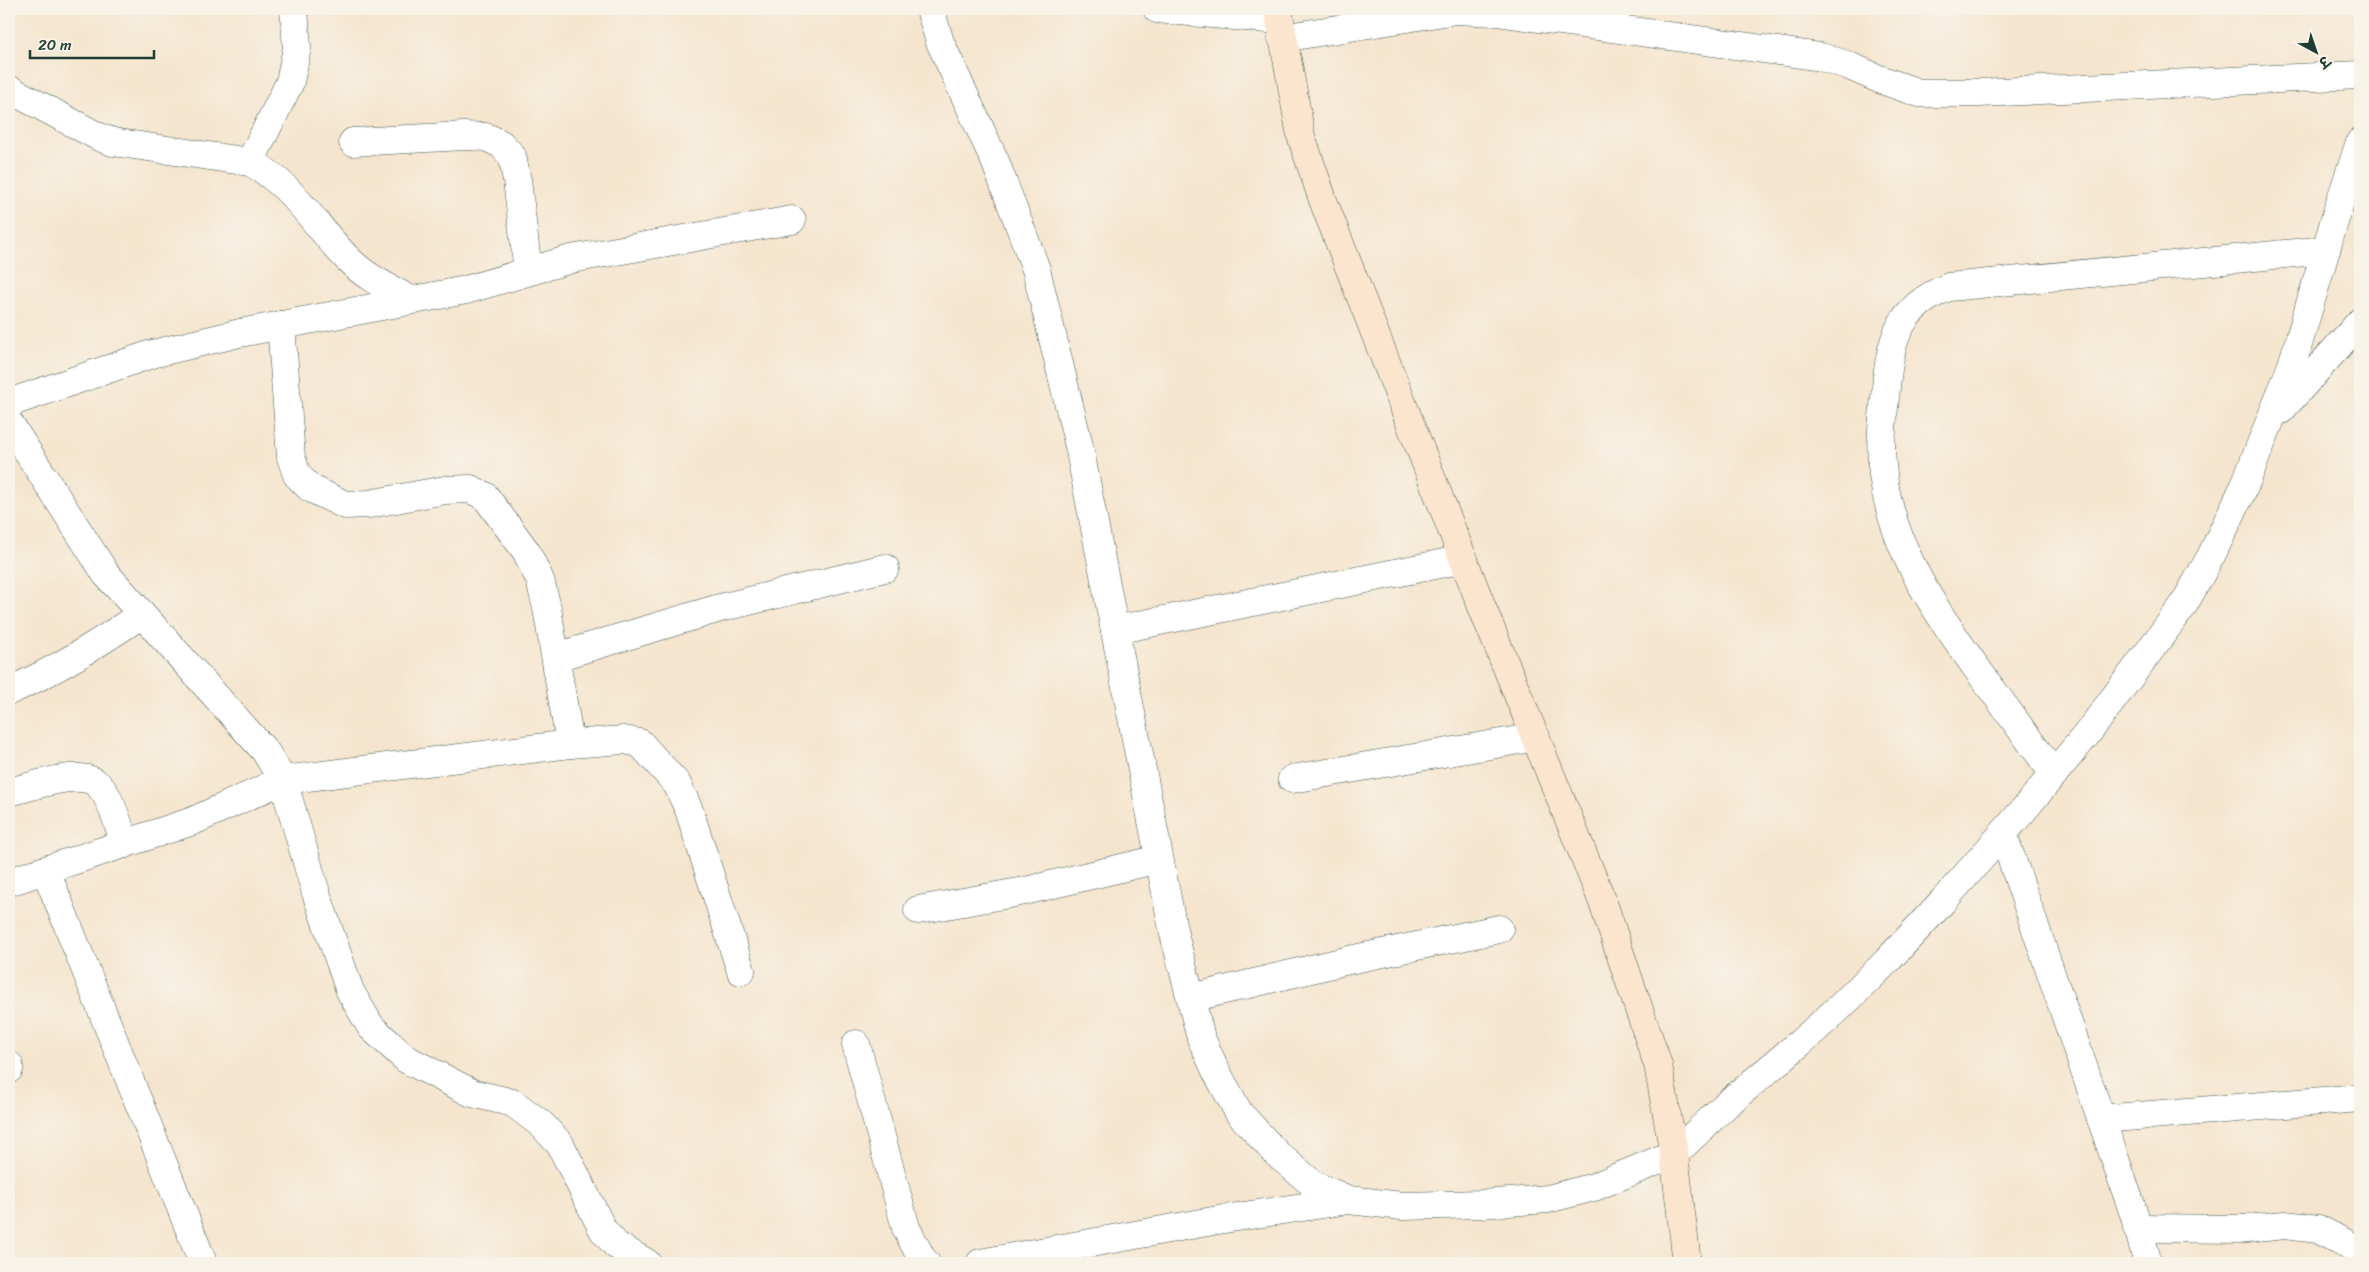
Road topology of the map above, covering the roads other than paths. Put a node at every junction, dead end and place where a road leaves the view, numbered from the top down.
1 (294, 9) edge
2 (930, 9) edge
3 (1157, 9) edge
4 (1280, 22) edge
5 (2360, 76) edge
6 (9, 89) edge
7 (354, 142) dead end
8 (2360, 142) edge
9 (250, 162) junction
10 (792, 220) dead end
11 (2326, 250) junction
12 (528, 271) junction
13 (411, 300) junction
14 (2360, 322) edge
15 (282, 325) junction
16 (9, 403) edge
17 (2270, 422) junction
18 (9, 423) edge
19 (1464, 559) junction
20 (885, 568) dead end
21 (142, 614) junction
22 (1115, 630) junction
23 (556, 657) junction
24 (9, 691) edge
25 (1536, 738) junction
26 (570, 744) junction
27 (2054, 774) junction
28 (1292, 779) dead end
29 (283, 780) junction
30 (9, 792) edge
31 (2003, 834) junction
32 (125, 844) junction
33 (1160, 859) junction
34 (46, 871) junction
35 (9, 882) edge
36 (918, 910) dead end
37 (1499, 928) dead end
38 (741, 971) dead end
39 (1191, 998) junction
40 (856, 1044) dead end
41 (2360, 1098) edge
42 (2101, 1119) junction
43 (1674, 1154) junction
44 (1349, 1200) junction
45 (2137, 1228) junction
46 (2360, 1256) edge
47 (203, 1263) edge
48 (646, 1263) edge
49 (926, 1263) edge
50 (980, 1263) edge
51 (1687, 1263) edge
52 (2148, 1263) edge

1 - 9 street
2 - 22 street
3 - 4 street
4 - 5 street
4 - 19 street
6 - 9 street
7 - 12 street
8 - 11 street
9 - 13 street
10 - 12 street
11 - 17 street
11 - 27 street
12 - 13 street
13 - 15 street
14 - 17 street
15 - 16 street
15 - 23 street
17 - 27 street
18 - 21 street
19 - 22 street
19 - 25 street
20 - 23 street
21 - 24 street
21 - 29 street
22 - 33 street
23 - 26 street
25 - 28 street
25 - 43 street
26 - 29 street
26 - 38 street
27 - 31 street
29 - 32 street
29 - 48 street
30 - 32 street
31 - 42 street
31 - 43 street
32 - 34 street
33 - 36 street
33 - 39 street
34 - 35 street
34 - 47 street
37 - 39 street
39 - 44 street
40 - 49 street
41 - 42 street
42 - 45 street
43 - 44 street
43 - 51 street
44 - 50 street
45 - 46 street
45 - 52 street

